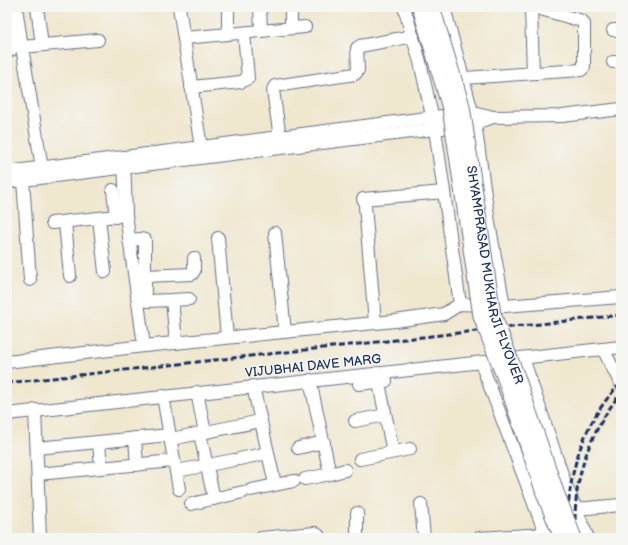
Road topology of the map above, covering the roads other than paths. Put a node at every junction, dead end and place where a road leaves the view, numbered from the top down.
1 (37, 7) edge
2 (179, 7) edge
3 (228, 7) edge
4 (260, 7) edge
5 (290, 7) edge
6 (404, 7) edge
7 (420, 7) edge
8 (432, 7) edge
9 (444, 7) edge
10 (532, 7) edge
11 (11, 13) edge
12 (305, 27) dead end
13 (291, 28) junction
14 (260, 31) junction
15 (244, 33) junction
16 (228, 34) junction
17 (413, 36) junction
18 (184, 38) junction
19 (98, 40) dead end
20 (42, 45) junction
21 (22, 47) junction
22 (7, 51) edge
23 (533, 73) junction
24 (464, 78) junction
25 (192, 87) junction
26 (621, 109) edge
27 (474, 118) junction
28 (434, 124) junction
29 (280, 138) junction
30 (202, 152) junction
31 (124, 161) junction
32 (7, 172) edge
33 (42, 172) junction
34 (23, 180) junction
35 (7, 182) edge
36 (113, 190) dead end
37 (444, 192) junction
38 (121, 216) junction
39 (99, 218) junction
40 (65, 222) junction
41 (52, 223) dead end
42 (275, 233) dead end
43 (218, 238) dead end
44 (130, 240) junction
45 (194, 258) dead end
46 (105, 272) dead end
47 (70, 276) dead end
48 (145, 276) junction
49 (30, 280) dead end
50 (621, 298) edge
51 (189, 299) dead end
52 (172, 300) junction
53 (460, 304) junction
54 (504, 306) junction
55 (375, 323) junction
56 (285, 332) junction
57 (226, 337) junction
58 (176, 343) junction
59 (144, 346) junction
60 (621, 347) edge
61 (603, 349) junction
62 (523, 358) junction
63 (7, 362) edge
64 (481, 363) junction
65 (378, 377) junction
66 (400, 379) dead end
67 (310, 380) junction
68 (360, 384) dead end
69 (621, 384) edge
70 (253, 386) junction
71 (197, 392) junction
72 (163, 396) junction
73 (35, 410) junction
74 (7, 414) edge
75 (386, 415) junction
76 (261, 421) junction
77 (354, 421) dead end
78 (202, 433) junction
79 (173, 437) junction
80 (135, 438) junction
81 (99, 442) junction
82 (324, 442) junction
83 (37, 448) junction
84 (298, 448) dead end
85 (410, 449) dead end
86 (393, 452) junction
87 (268, 453) junction
88 (360, 459) dead end
89 (173, 461) junction
90 (137, 465) junction
91 (206, 465) junction
92 (101, 468) junction
93 (182, 470) dead end
94 (345, 470) dead end
95 (38, 474) junction
96 (330, 474) junction
97 (275, 484) junction
98 (179, 489) dead end
99 (214, 499) junction
100 (191, 504) dead end
101 (421, 504) dead end
102 (621, 505) edge
103 (576, 509) junction
104 (357, 513) dead end
105 (547, 536) edge
106 (40, 538) edge
107 (261, 538) edge
108 (320, 538) edge
109 (357, 538) edge
110 (424, 538) edge
111 (479, 538) edge
112 (562, 538) edge
113 (574, 538) edge
114 (588, 538) edge

1 - 20 street
2 - 18 street
3 - 16 street
4 - 14 street
5 - 13 street
6 - 17 street
7 - 112 main road, SHYAMPRASAD MUKHARJI FLYOVER, bridge
8 - 113 main road, SHYAMPRASAD MUKHARJI FLYOVER, bridge
9 - 24 street
10 - 23 street
10 - 23 street
11 - 21 street
11 - 22 street
12 - 13 street
13 - 14 street
14 - 15 street
15 - 16 street
15 - 25 street
16 - 18 street
17 - 28 street
17 - 29 street
18 - 25 street
19 - 20 street
20 - 21 street
21 - 33 street
23 - 24 street
24 - 27 street
25 - 30 street
26 - 27 street
27 - 28 street
27 - 54 street
28 - 29 street
28 - 30 street
28 - 37 street
29 - 30 street
30 - 31 street
31 - 33 street
31 - 38 street
32 - 33 street
33 - 34 street
34 - 35 street
34 - 49 street
36 - 38 street
37 - 53 street
37 - 55 street
38 - 39 street
38 - 44 street
39 - 40 street
39 - 46 street
40 - 41 street
40 - 47 street
42 - 56 street
43 - 57 street
44 - 48 street
44 - 59 street
45 - 48 street
48 - 52 street
50 - 54 street
51 - 52 street
52 - 58 street
53 - 54 street
53 - 55 street
55 - 56 street
56 - 57 street
57 - 58 street
58 - 59 street
59 - 63 street
60 - 61 street, VIJUBHAI DAVE MARG
61 - 62 street, VIJUBHAI DAVE MARG
61 - 69 street
62 - 64 street, VIJUBHAI DAVE MARG
62 - 103 street
64 - 65 street, VIJUBHAI DAVE MARG
64 - 105 street
65 - 66 street
65 - 67 street, VIJUBHAI DAVE MARG
65 - 68 street
65 - 75 street
67 - 70 street, VIJUBHAI DAVE MARG
67 - 82 street
70 - 71 street, VIJUBHAI DAVE MARG
70 - 76 street
71 - 72 street, VIJUBHAI DAVE MARG
71 - 78 street
72 - 73 street, VIJUBHAI DAVE MARG
72 - 79 street
73 - 74 street, VIJUBHAI DAVE MARG
73 - 83 street
75 - 77 street
75 - 86 street
76 - 78 street
76 - 87 street
78 - 79 street
78 - 91 street
79 - 80 street
79 - 89 street
80 - 81 street
80 - 90 street
81 - 83 street
81 - 92 street
82 - 84 street
82 - 96 street
83 - 95 street
85 - 86 street
86 - 88 street
87 - 91 street
87 - 97 street
89 - 90 street
89 - 98 street
90 - 92 street
91 - 93 street
91 - 99 street
92 - 95 street
94 - 96 street
95 - 106 street
96 - 97 street
97 - 99 street
99 - 100 street
101 - 110 street
102 - 103 street
103 - 114 street
104 - 109 street
105 - 111 street
107 - 108 street

